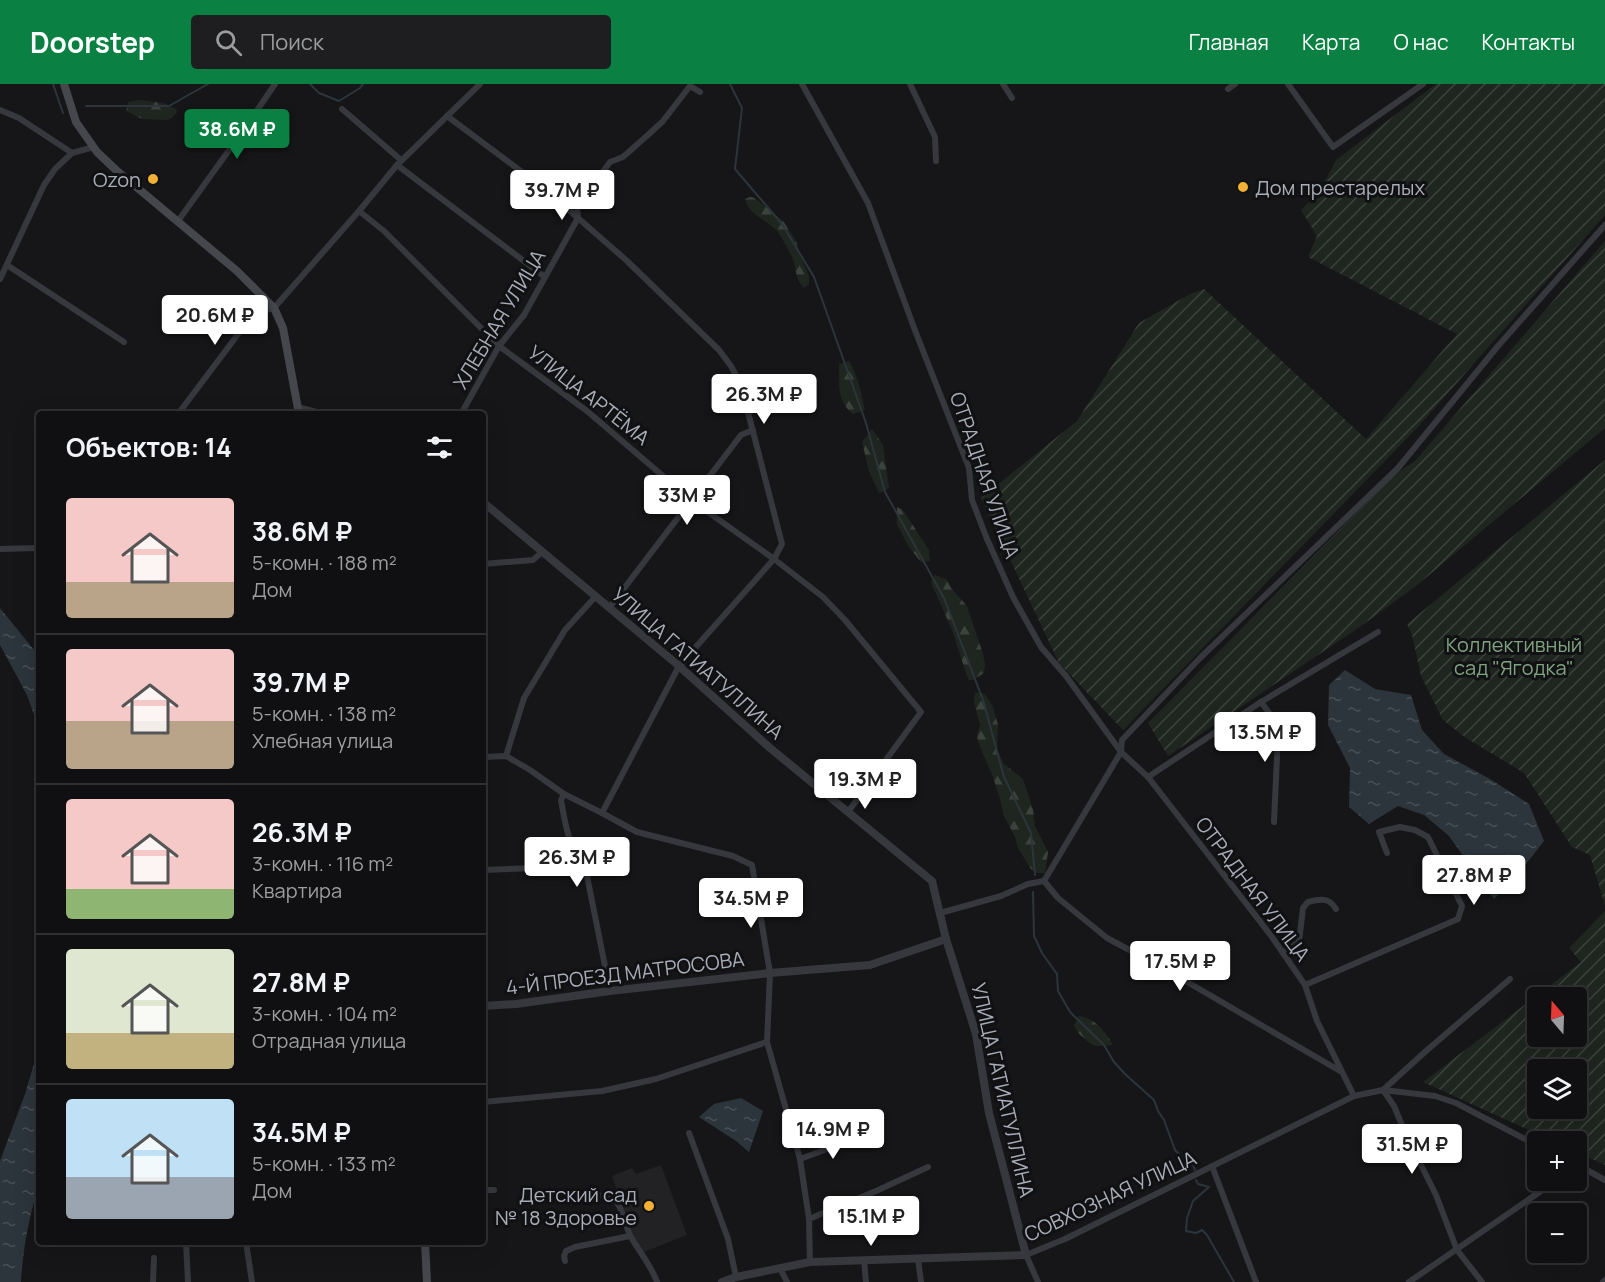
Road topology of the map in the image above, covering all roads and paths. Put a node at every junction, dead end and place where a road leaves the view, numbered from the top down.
1 (64, 84) edge
2 (274, 84) edge
3 (480, 84) edge
4 (802, 84) edge
5 (910, 84) edge
6 (1003, 84) edge
7 (1235, 84) edge
8 (1288, 84) edge
9 (1423, 84) edge
10 (1228, 90) dead end
11 (700, 92) dead end
12 (1012, 98) dead end
13 (342, 109) dead end
14 (0, 110) edge
15 (447, 116) junction
16 (96, 150) junction
17 (72, 153) junction
18 (936, 161) dead end
19 (399, 163) junction
20 (359, 212) junction
21 (578, 218) junction
22 (178, 221) junction
23 (1605, 225) edge
24 (7, 265) junction
25 (545, 277) junction
26 (0, 279) edge
27 (274, 308) junction
28 (124, 342) dead end
29 (499, 346) junction
30 (180, 411) edge
31 (299, 411) edge
32 (463, 411) edge
33 (753, 430) junction
34 (691, 500) junction
35 (486, 505) edge
36 (36, 548) edge
37 (0, 549) edge
38 (542, 552) junction
39 (774, 559) junction
40 (486, 564) edge
41 (596, 596) junction
42 (609, 608) junction
43 (1378, 632) dead end
44 (679, 666) junction
45 (1261, 702) junction
46 (1121, 752) junction
47 (506, 756) junction
48 (486, 757) edge
49 (1148, 777) junction
50 (564, 794) junction
51 (848, 812) junction
52 (602, 813) junction
53 (1274, 822) dead end
54 (1387, 853) dead end
55 (576, 856) junction
56 (486, 870) edge
57 (1044, 881) junction
58 (1336, 909) dead end
59 (940, 913) junction
60 (946, 939) junction
61 (1283, 953) junction
62 (770, 973) junction
63 (1510, 979) dead end
64 (1305, 985) junction
65 (610, 991) junction
66 (486, 1006) edge
67 (767, 1042) junction
68 (1342, 1072) junction
69 (1383, 1090) junction
70 (1354, 1096) junction
71 (486, 1102) edge
72 (689, 1133) dead end
73 (857, 1138) dead end
74 (1527, 1140) edge
75 (800, 1159) junction
76 (1212, 1166) junction
77 (928, 1167) dead end
78 (1587, 1171) edge
79 (1605, 1180) edge
80 (486, 1190) edge
81 (494, 1190) dead end
82 (1541, 1191) edge
83 (568, 1197) dead end
84 (809, 1219) junction
85 (630, 1236) junction
86 (186, 1245) edge
87 (246, 1245) edge
88 (425, 1245) edge
89 (1457, 1250) junction
90 (1026, 1255) junction
91 (154, 1258) dead end
92 (918, 1259) junction
93 (864, 1260) junction
94 (565, 1261) dead end
95 (810, 1262) junction
96 (780, 1268) junction
97 (736, 1277) junction
98 (153, 1282) edge
99 (188, 1282) edge
100 (252, 1282) edge
101 (427, 1282) edge
102 (657, 1282) edge
103 (723, 1282) edge
104 (787, 1282) edge
105 (866, 1282) edge
106 (921, 1282) edge
107 (1038, 1282) edge
108 (1256, 1282) edge
109 (1409, 1282) edge
110 (1482, 1282) edge

1 - 16 main road
2 - 22 street
3 - 15 street
4 - 46 street, ОТРАДНАЯ УЛИЦА
5 - 18 street
6 - 12 street
7 - 10 street
8 - 9 street
11 - 21 street, ХЛЕБНАЯ УЛИЦА
13 - 19 street
14 - 17 street
15 - 19 street
15 - 21 street
16 - 17 street
16 - 22 main road
17 - 24 street
19 - 20 street
19 - 25 street
20 - 27 street
20 - 29 street, УЛИЦА АРТЁМА
21 - 25 street, ХЛЕБНАЯ УЛИЦА
21 - 33 street
22 - 27 main road
23 - 46 street
24 - 26 street
24 - 28 street
25 - 29 street, ХЛЕБНАЯ УЛИЦА
27 - 30 street
27 - 31 main road
29 - 32 street, ХЛЕБНАЯ УЛИЦА
29 - 34 street, УЛИЦА АРТЁМА
33 - 34 street
33 - 39 street
34 - 39 street, УЛИЦА АРТЁМА
34 - 42 street
35 - 38 street, УЛИЦА ГАТИАТУЛЛИНА
36 - 37 street
38 - 40 street
38 - 41 street, УЛИЦА ГАТИАТУЛЛИНА
39 - 44 street
39 - 51 street, УЛИЦА АРТЁМА
41 - 42 street, УЛИЦА ГАТИАТУЛЛИНА
41 - 47 street
42 - 44 street, УЛИЦА ГАТИАТУЛЛИНА
43 - 45 street
44 - 51 street, УЛИЦА ГАТИАТУЛЛИНА
44 - 52 street
45 - 49 street
45 - 53 street
46 - 49 street, ОТРАДНАЯ УЛИЦА
46 - 57 street
47 - 48 street
47 - 50 street, 4-Й ПРОЕЗД МАТРОСОВА
49 - 61 street, ОТРАДНАЯ УЛИЦА
50 - 52 street, 4-Й ПРОЕЗД МАТРОСОВА
50 - 55 street
51 - 59 street, УЛИЦА ГАТИАТУЛЛИНА
52 - 62 street, 4-Й ПРОЕЗД МАТРОСОВА
54 - 64 street, ОТРАДНАЯ УЛИЦА
55 - 56 street
55 - 65 street
57 - 59 street
57 - 68 street
58 - 61 street
59 - 60 street, УЛИЦА ГАТИАТУЛЛИНА
60 - 62 street, 4-Й ПРОЕЗД МАТРОСОВА
60 - 90 street, УЛИЦА ГАТИАТУЛЛИНА
61 - 64 street, ОТРАДНАЯ УЛИЦА
62 - 65 street, 4-Й ПРОЕЗД МАТРОСОВА
62 - 67 street, 4-Й ПРОЕЗД МАТРОСОВА
63 - 69 street
64 - 68 street, ОТРАДНАЯ УЛИЦА
65 - 66 street, 4-Й ПРОЕЗД МАТРОСОВА
67 - 71 street
67 - 75 street, 4-Й ПРОЕЗД МАТРОСОВА
68 - 70 street, ОТРАДНАЯ УЛИЦА
69 - 70 street, СОВХОЗНАЯ УЛИЦА
69 - 74 street
69 - 89 street
70 - 76 street, СОВХОЗНАЯ УЛИЦА
72 - 97 street
73 - 75 street
75 - 84 street, 4-Й ПРОЕЗД МАТРОСОВА
76 - 90 street, СОВХОЗНАЯ УЛИЦА
76 - 108 street
77 - 84 street
78 - 79 street
80 - 81 street
82 - 89 street
83 - 85 street
84 - 95 street, 4-Й ПРОЕЗД МАТРОСОВА
85 - 94 street
85 - 102 street
86 - 99 street
87 - 100 street
88 - 101 main road
89 - 109 street
89 - 110 street
90 - 92 street, СОВХОЗНАЯ УЛИЦА
90 - 107 street, УЛИЦА ГАТИАТУЛЛИНА
91 - 98 street
92 - 93 street, СОВХОЗНАЯ УЛИЦА
92 - 106 street
93 - 95 street, СОВХОЗНАЯ УЛИЦА
93 - 105 street
95 - 96 street, СОВХОЗНАЯ УЛИЦА
96 - 97 street, СОВХОЗНАЯ УЛИЦА
96 - 104 street
97 - 103 street, СОВХОЗНАЯ УЛИЦА

